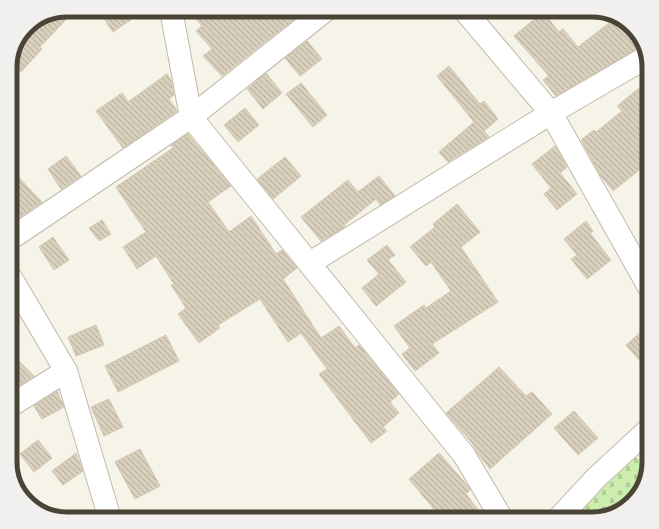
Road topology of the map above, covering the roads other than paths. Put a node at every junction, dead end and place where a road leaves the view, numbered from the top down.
1 (172, 17) edge
2 (317, 17) edge
3 (470, 17) edge
4 (642, 60) edge
5 (551, 113) junction
6 (191, 117) junction
7 (17, 234) edge
8 (310, 263) junction
9 (642, 275) edge
10 (17, 288) edge
11 (66, 371) junction
12 (17, 402) edge
13 (642, 435) edge
14 (108, 512) edge
15 (498, 512) edge
16 (564, 512) edge

1 - 6 street
2 - 6 street
3 - 5 street
4 - 5 street
5 - 8 street
5 - 9 street
6 - 7 street
6 - 8 street
8 - 15 street
10 - 11 street
11 - 12 street
11 - 14 street
13 - 16 street

